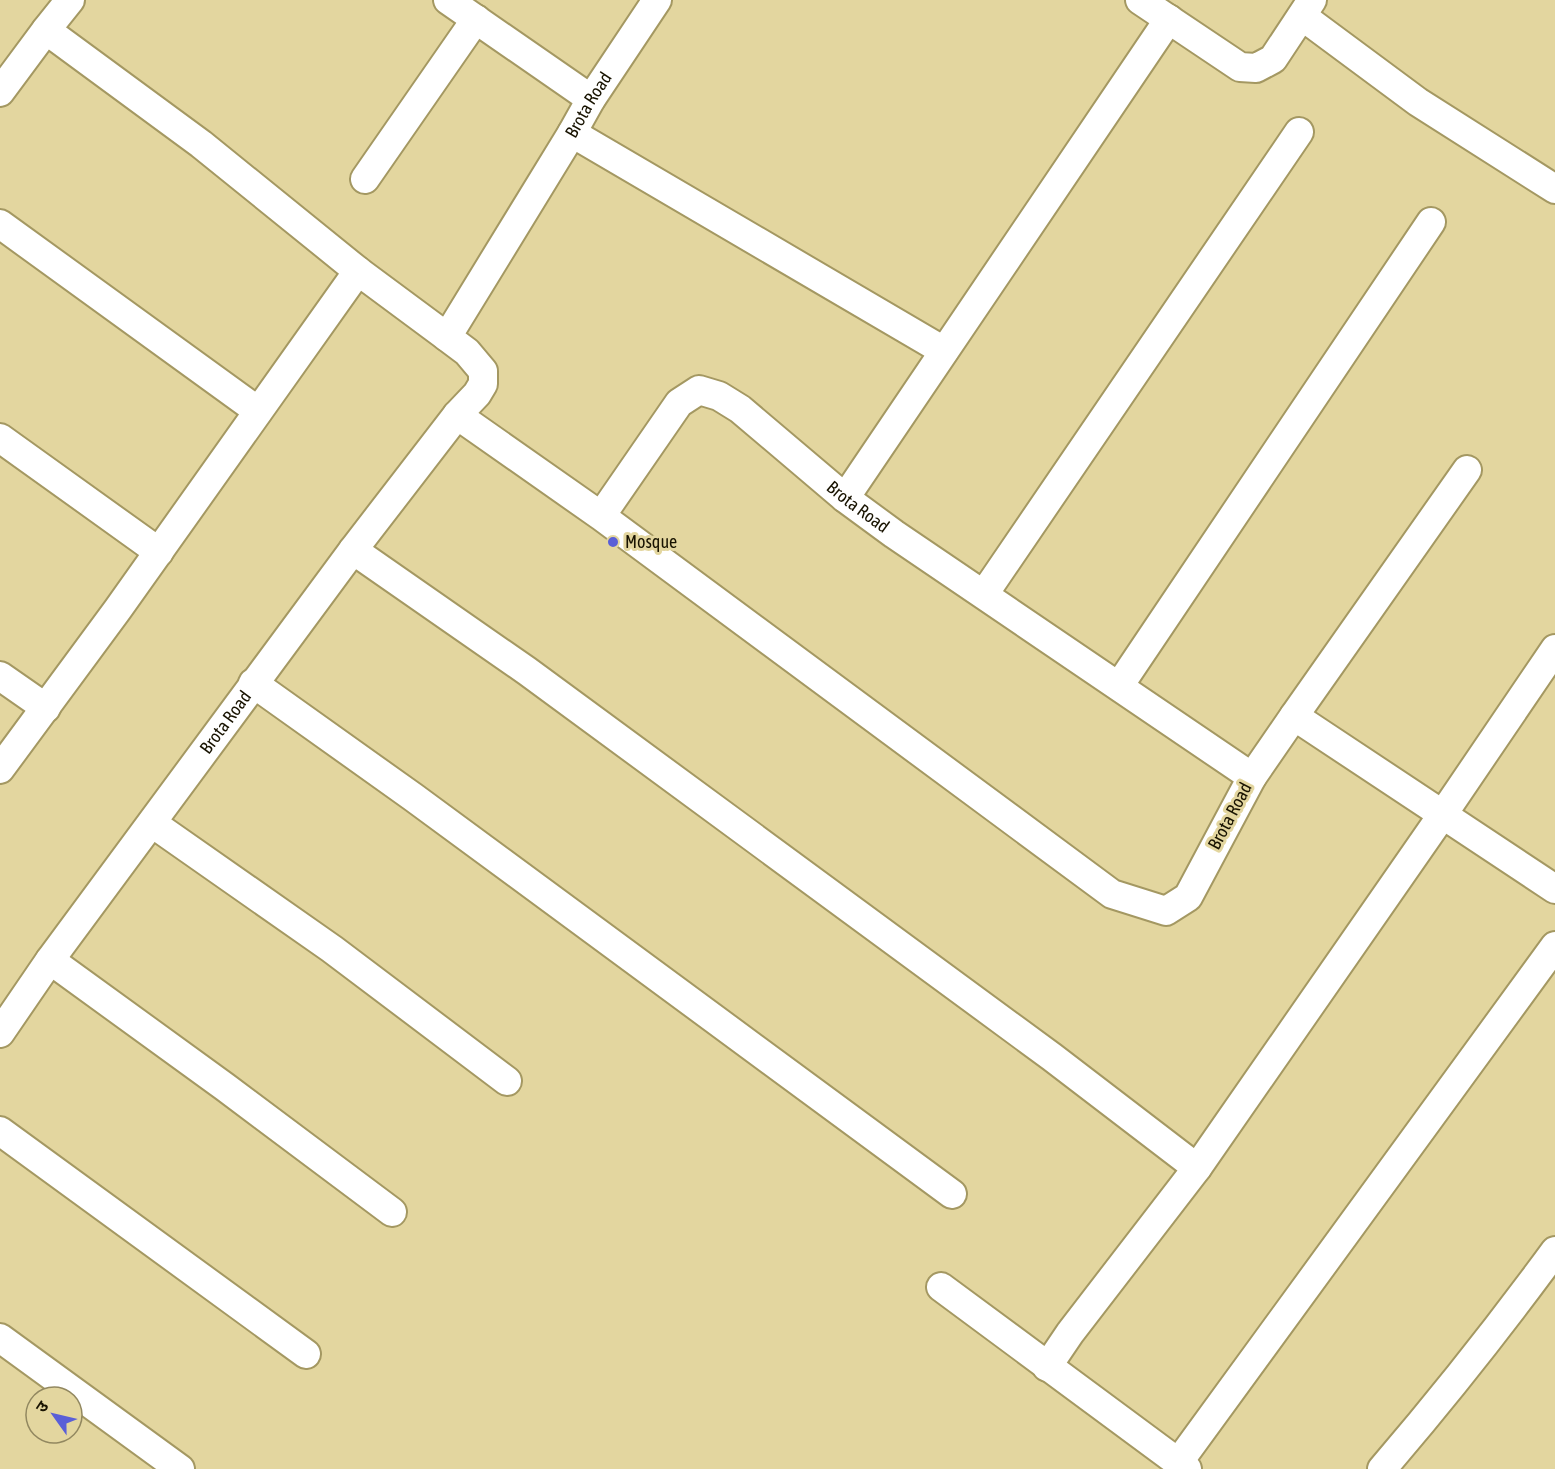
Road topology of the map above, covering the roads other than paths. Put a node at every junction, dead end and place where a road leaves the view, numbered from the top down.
1 (70, 0) edge
2 (448, 0) edge
3 (657, 0) edge
4 (1140, 0) edge
5 (1307, 8) edge
6 (476, 19) junction
7 (1169, 19) junction
8 (46, 30) junction
9 (0, 92) edge
10 (591, 99) junction
11 (1299, 132) dead end
12 (572, 133) junction
13 (365, 179) dead end
14 (1555, 189) edge
15 (1431, 222) dead end
16 (0, 224) edge
17 (358, 271) junction
18 (447, 337) junction
19 (944, 351) junction
20 (258, 411) junction
21 (457, 415) junction
22 (0, 438) edge
23 (1467, 470) dead end
24 (845, 498) junction
25 (601, 516) junction
26 (353, 550) junction
27 (159, 552) junction
28 (984, 594) junction
29 (1555, 649) edge
30 (0, 676) edge
31 (253, 683) junction
32 (1119, 686) junction
33 (46, 708) junction
34 (1294, 716) junction
35 (0, 769) edge
36 (1252, 777) junction
37 (1443, 814) junction
38 (152, 823) junction
39 (1555, 889) edge
40 (1555, 946) edge
41 (50, 960) junction
42 (0, 1033) edge
43 (507, 1081) dead end
44 (0, 1131) edge
45 (1197, 1168) junction
46 (952, 1194) dead end
47 (392, 1212) dead end
48 (1555, 1251) edge
49 (941, 1287) dead end
50 (0, 1338) edge
51 (306, 1353) dead end
52 (1047, 1367) junction
53 (1183, 1466) edge
54 (180, 1469) edge
55 (1382, 1469) edge

1 - 8 street
2 - 6 street
3 - 10 street, Brota Road
4 - 7 street
5 - 7 street
5 - 14 street
6 - 10 street
6 - 13 street
7 - 19 street
8 - 9 street
8 - 17 street
10 - 12 street, Brota Road
11 - 28 street
12 - 18 street, Brota Road
12 - 19 street
15 - 32 street
16 - 20 street
17 - 18 street
17 - 20 street
18 - 21 street, Brota Road
19 - 24 street
20 - 27 street
21 - 25 street, Brota Road
21 - 26 street, Brota Road
22 - 27 street
23 - 34 street
24 - 25 street, Brota Road
24 - 28 street, Brota Road
25 - 36 street, Brota Road
26 - 31 street, Brota Road
26 - 45 street
27 - 33 street
28 - 32 street, Brota Road
29 - 37 street
30 - 33 street
31 - 38 street, Brota Road
31 - 46 street
32 - 36 street, Brota Road
33 - 35 street
34 - 36 street
34 - 37 street
37 - 39 street
37 - 45 street
38 - 41 street, Brota Road
38 - 43 street
40 - 53 street
41 - 42 street, Brota Road
41 - 47 street
44 - 51 street
45 - 52 street
48 - 55 street
49 - 52 street
50 - 54 street
52 - 53 street

